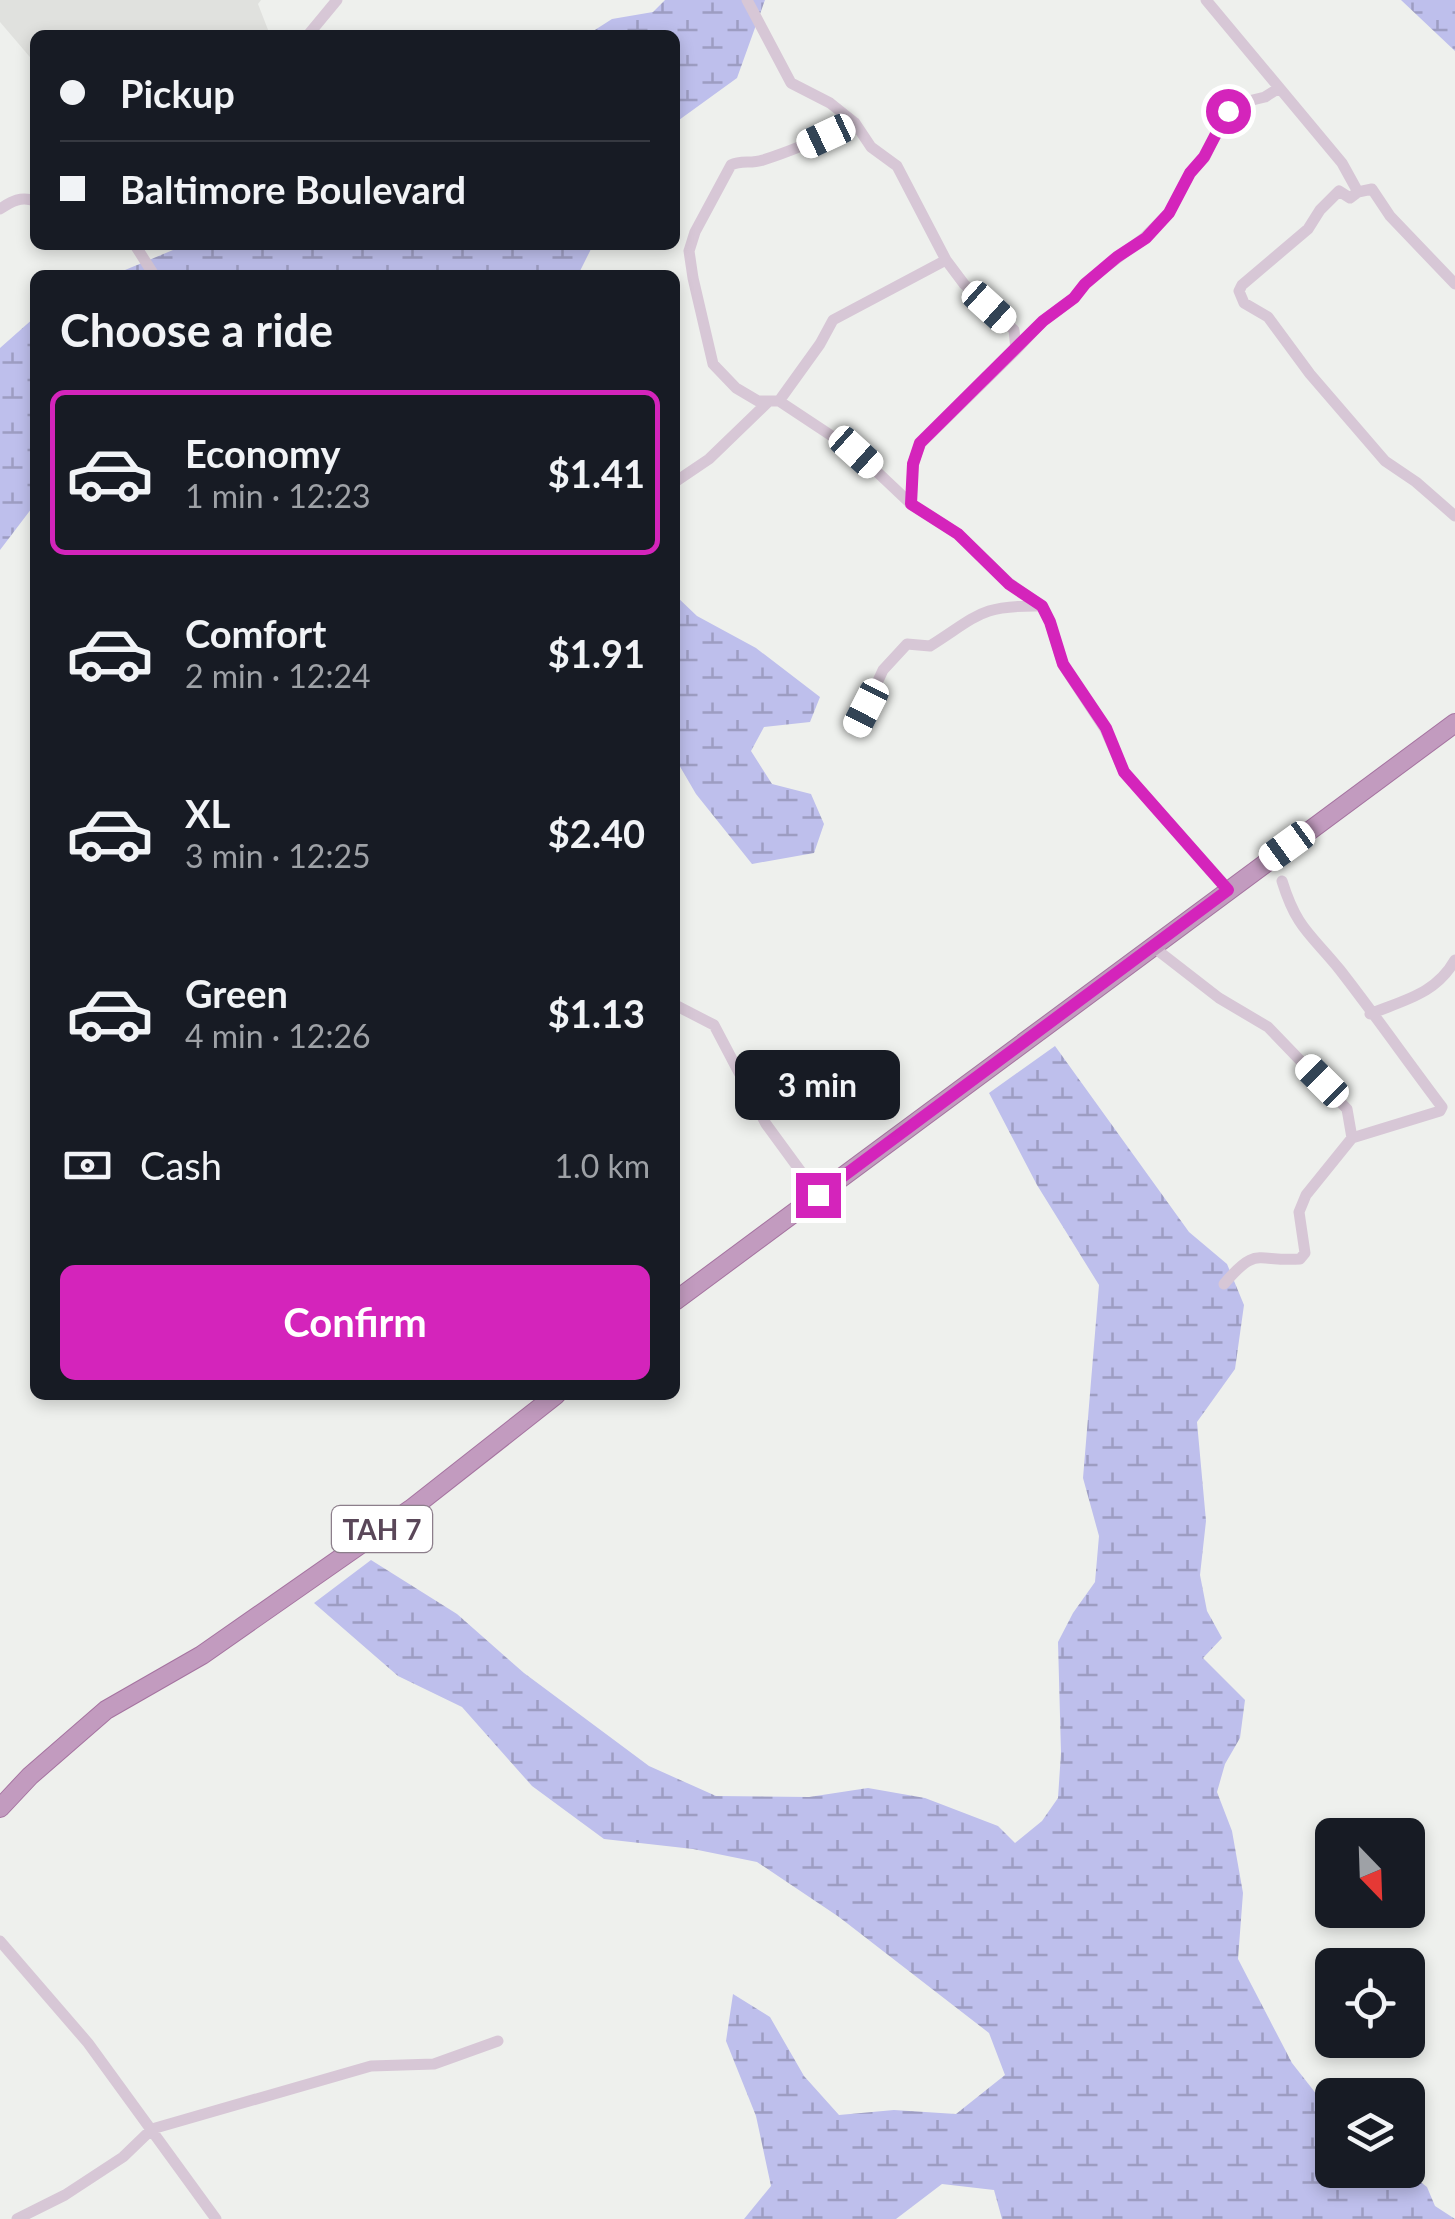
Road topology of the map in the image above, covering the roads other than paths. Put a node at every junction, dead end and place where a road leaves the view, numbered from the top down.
1 (337, 0) edge
2 (746, 0) edge
3 (1206, 0) edge
4 (312, 30) edge
5 (1280, 88) junction
6 (855, 123) junction
7 (1358, 192) junction
8 (30, 199) edge
9 (0, 209) edge
10 (946, 260) junction
11 (1455, 284) edge
12 (1016, 350) junction
13 (774, 401) junction
14 (680, 479) edge
15 (911, 504) junction
16 (1455, 516) edge
17 (1042, 606) junction
18 (1455, 723) edge
19 (856, 729) dead end
20 (1282, 880) dead end
21 (1228, 890) junction
22 (1152, 946) junction
23 (1455, 960) edge
24 (680, 1010) edge
25 (1370, 1014) junction
26 (1352, 1138) junction
27 (818, 1195) junction
28 (1224, 1284) dead end
29 (680, 1293) edge
30 (550, 1400) edge
31 (0, 1808) edge
32 (0, 1941) edge
33 (498, 2041) dead end
34 (152, 2129) junction
35 (17, 2219) edge
36 (216, 2219) edge

1 - 4 street
2 - 6 street
3 - 5 street
5 - 7 street
5 - 12 street
6 - 10 street
6 - 13 street
7 - 11 street
7 - 16 street
8 - 9 street
10 - 12 street
10 - 13 street
12 - 15 street
13 - 14 street
13 - 15 street
15 - 17 street
17 - 19 street
17 - 21 street
18 - 21 highway
20 - 25 street
21 - 22 highway
22 - 26 street
22 - 27 highway
23 - 25 street
24 - 27 street
25 - 26 street
26 - 28 street
27 - 29 highway
30 - 31 highway, TAH 7
32 - 34 street
33 - 34 street
34 - 35 street
34 - 36 street

